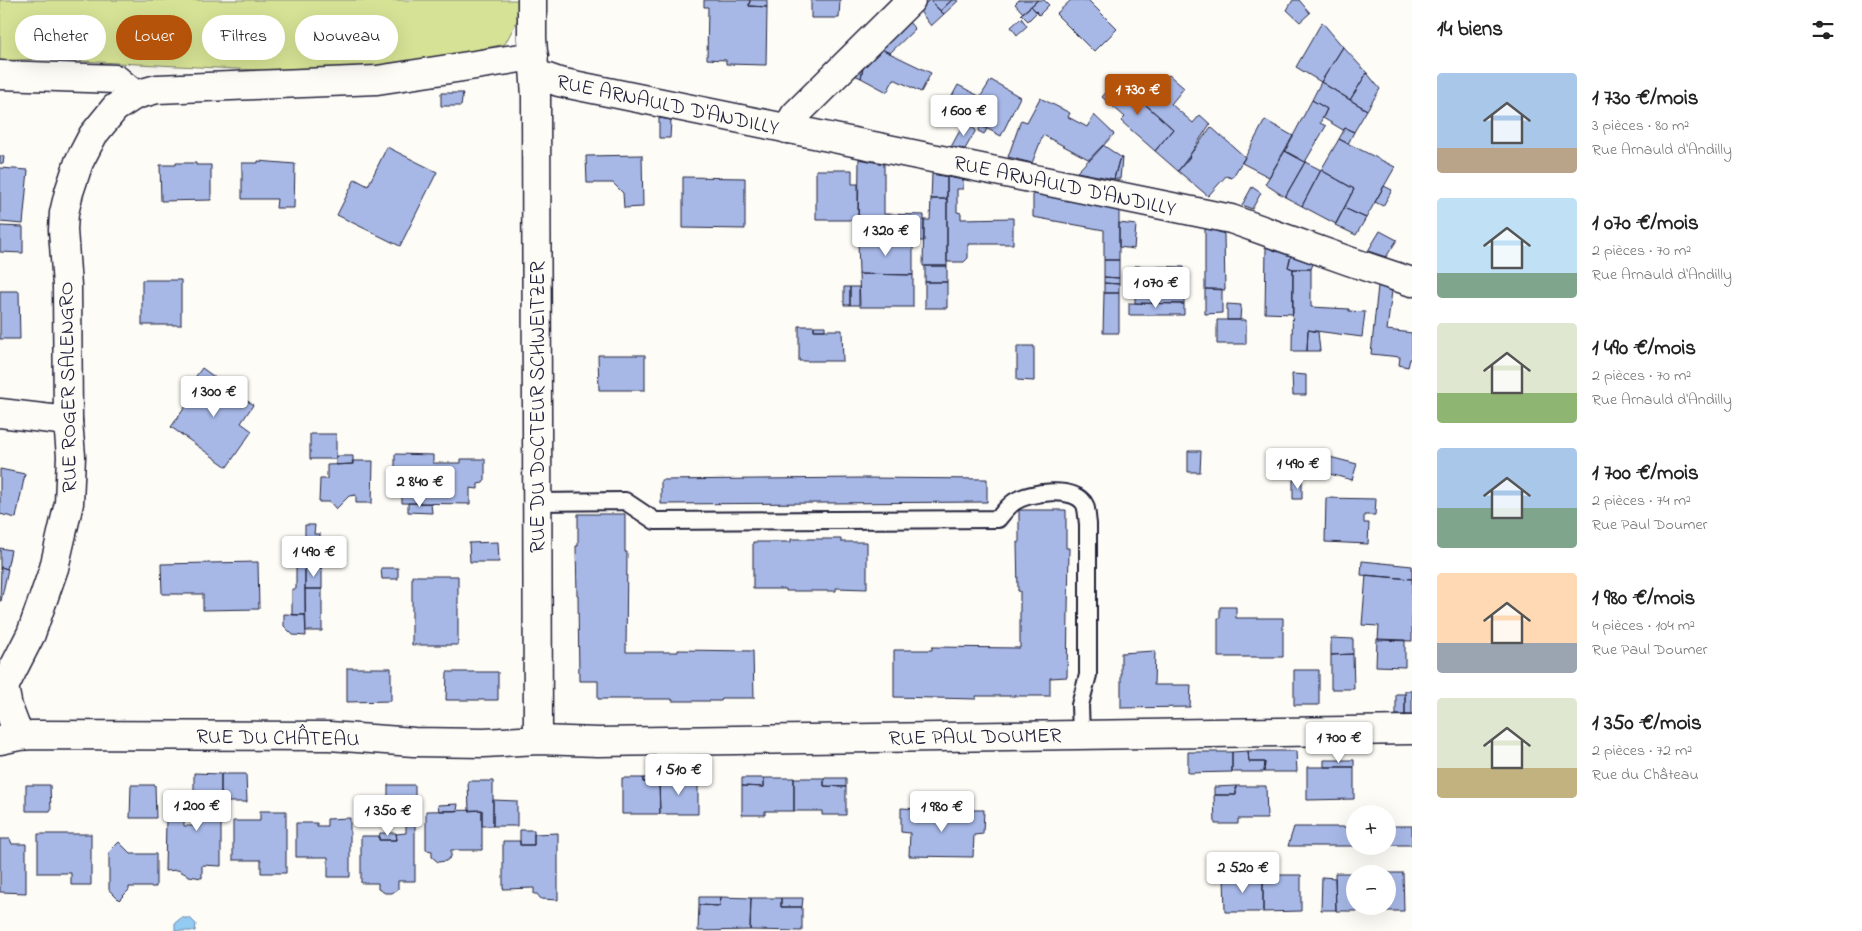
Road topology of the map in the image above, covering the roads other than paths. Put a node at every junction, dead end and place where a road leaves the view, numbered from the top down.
1 (532, 0) edge
2 (911, 0) edge
3 (535, 65) junction
4 (0, 75) edge
5 (135, 95) junction
6 (787, 129) junction
7 (1412, 282) edge
8 (0, 412) edge
9 (68, 421) junction
10 (538, 502) junction
11 (2, 689) edge
12 (1412, 730) edge
13 (1081, 735) junction
14 (5, 738) edge
15 (538, 740) junction

1 - 3 main road, RUE DU DOCTEUR SCHWEITZER
2 - 6 main road
3 - 5 main road, RUE ROGER SALENGRO
3 - 6 main road, RUE ARNAULD D'ANDILLY
3 - 10 main road, RUE DU DOCTEUR SCHWEITZER
4 - 5 main road
5 - 9 main road, RUE ROGER SALENGRO
6 - 7 main road, RUE ARNAULD D'ANDILLY
8 - 9 main road
9 - 11 main road, RUE ROGER SALENGRO
10 - 13 lane
10 - 15 main road, RUE DU DOCTEUR SCHWEITZER
11 - 14 main road
12 - 13 main road, RUE PAUL DOUMER
13 - 15 main road, RUE PAUL DOUMER
14 - 15 main road, RUE DU CHÂTEAU

